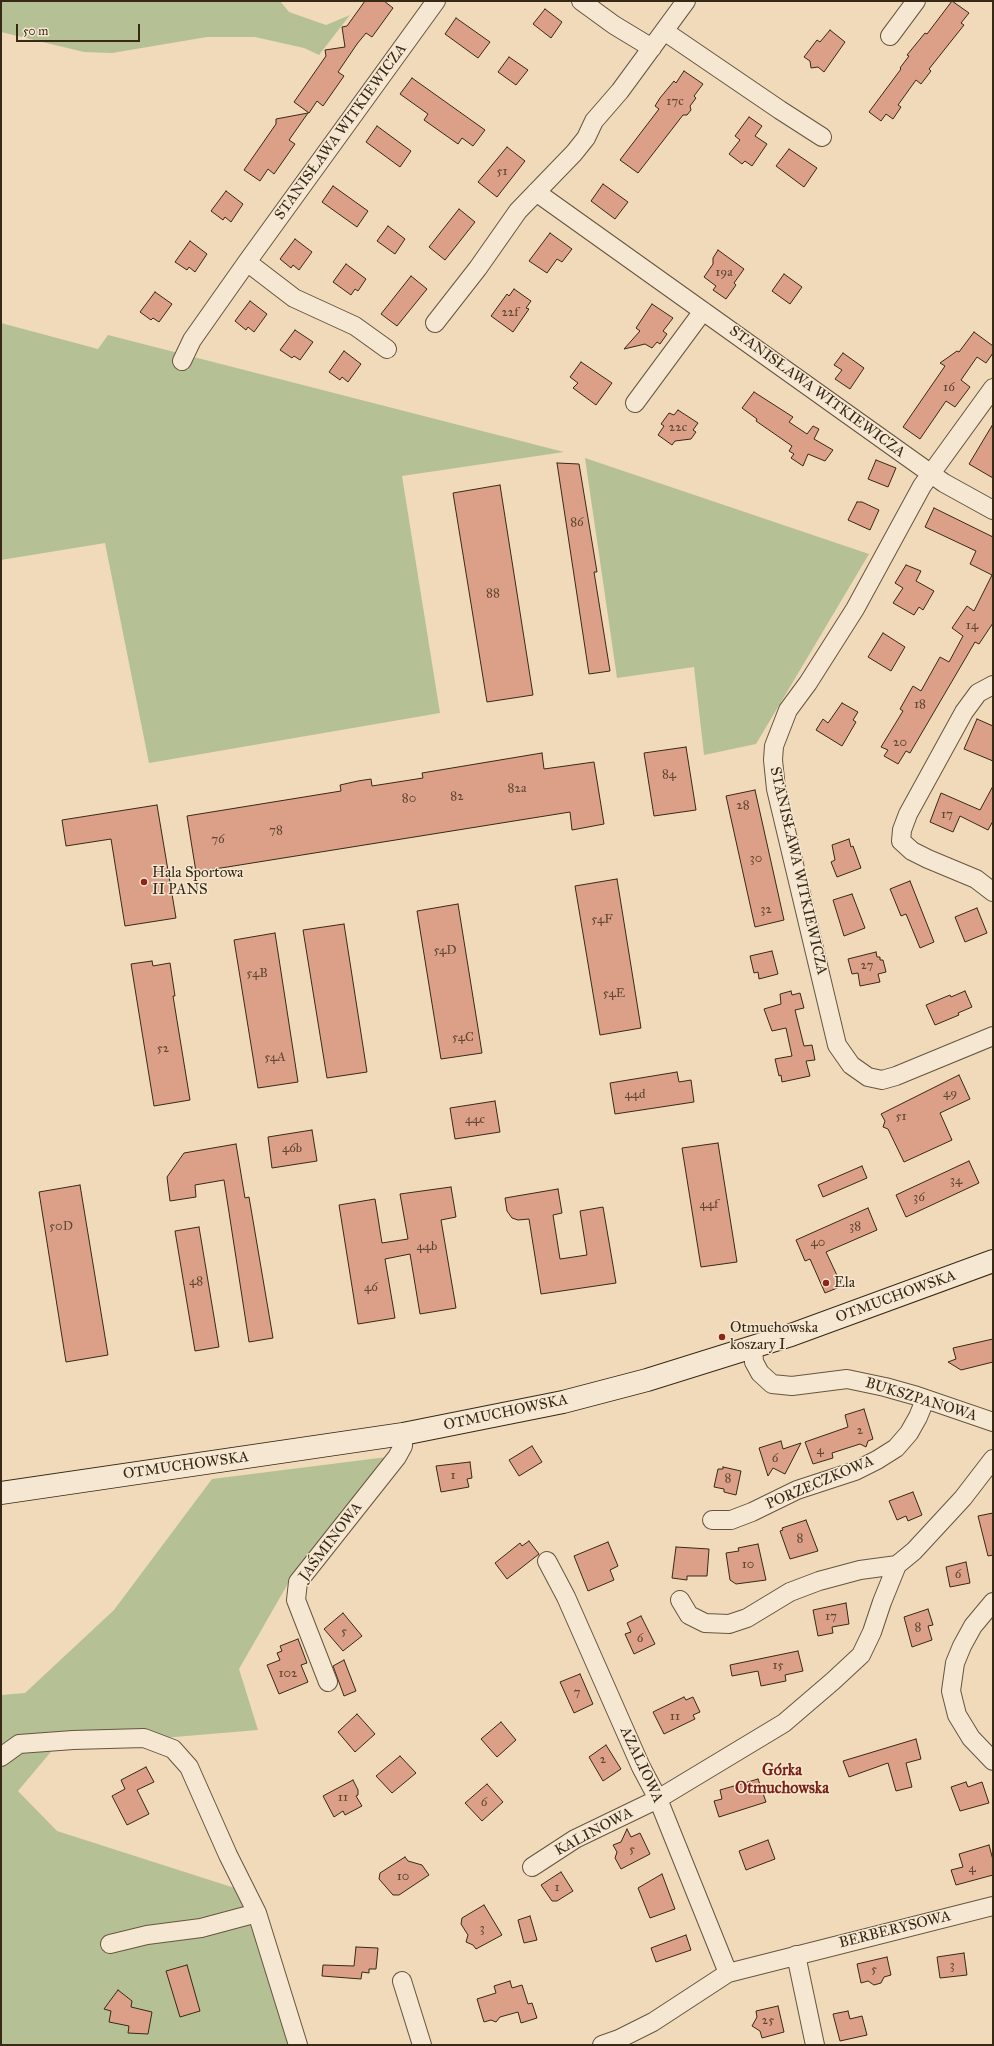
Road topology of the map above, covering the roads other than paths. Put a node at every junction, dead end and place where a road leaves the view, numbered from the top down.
1 (436, 1) edge
2 (581, 1) edge
3 (686, 1) edge
4 (916, 1) edge
5 (664, 32) junction
6 (890, 36) dead end
7 (652, 48) junction
8 (822, 137) dead end
9 (536, 192) junction
10 (247, 262) junction
11 (703, 311) junction
12 (436, 323) dead end
13 (387, 349) dead end
14 (182, 361) dead end
15 (993, 388) edge
16 (635, 402) dead end
17 (931, 474) junction
18 (993, 510) edge
19 (993, 685) edge
20 (993, 892) edge
21 (993, 1036) edge
22 (993, 1261) edge
23 (753, 1348) junction
24 (925, 1400) junction
25 (993, 1422) edge
26 (403, 1434) junction
27 (993, 1459) edge
28 (1, 1493) edge
29 (712, 1520) dead end
30 (547, 1561) dead end
31 (897, 1566) junction
32 (680, 1600) dead end
33 (993, 1602) edge
34 (328, 1682) dead end
35 (1, 1757) edge
36 (993, 1761) edge
37 (658, 1799) junction
38 (532, 1867) dead end
39 (993, 1906) edge
40 (257, 1913) junction
41 (110, 1944) dead end
42 (796, 1955) junction
43 (728, 1973) junction
44 (402, 1981) dead end
45 (298, 2045) edge
46 (422, 2045) edge
47 (602, 2045) edge
48 (815, 2045) edge

1 - 10 street, STANISŁAWA WITKIEWICZA
2 - 7 street
3 - 5 street
4 - 6 street
5 - 7 street
5 - 8 street
7 - 9 street
9 - 11 street, STANISŁAWA WITKIEWICZA
9 - 12 street
10 - 13 street
10 - 14 street, STANISŁAWA WITKIEWICZA
11 - 16 street
11 - 17 street, STANISŁAWA WITKIEWICZA
15 - 17 street, STANISŁAWA WITKIEWICZA
17 - 18 street
17 - 21 street, STANISŁAWA WITKIEWICZA
19 - 20 street
22 - 23 main road, OTMUCHOWSKA
23 - 24 street, BUKSZPANOWA
23 - 26 main road, OTMUCHOWSKA
24 - 25 street, BUKSZPANOWA
24 - 29 street, PORZECZKOWA
26 - 28 main road, OTMUCHOWSKA
26 - 34 street, JAŚMINOWA
27 - 31 street
30 - 37 street, AZALIOWA
31 - 32 street
31 - 37 street, KALINOWA
33 - 36 street
35 - 40 street
37 - 38 street, KALINOWA
37 - 43 street, AZALIOWA
39 - 42 street, BERBERYSOWA
40 - 41 street
40 - 45 street
42 - 43 street, BERBERYSOWA
42 - 48 street
43 - 47 street, BERBERYSOWA
44 - 46 street

